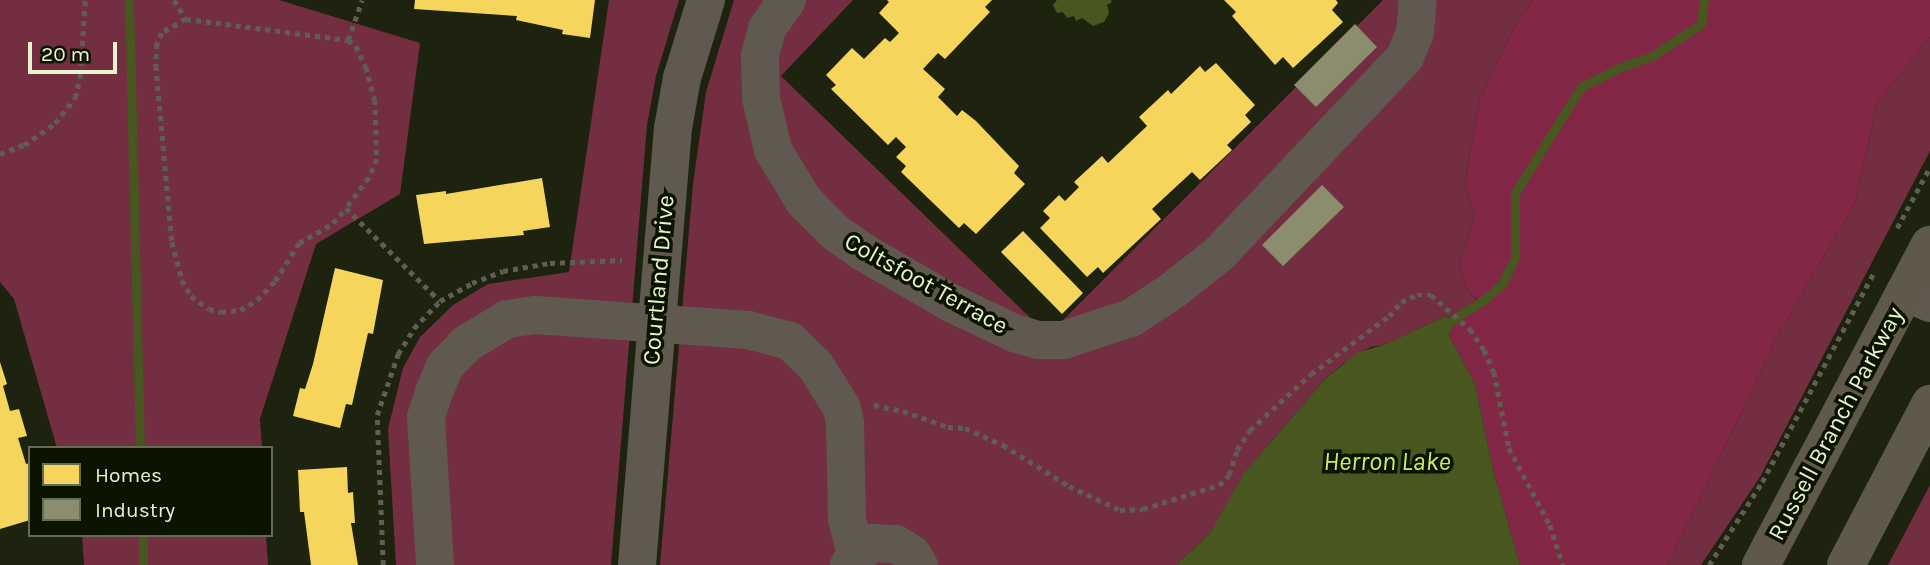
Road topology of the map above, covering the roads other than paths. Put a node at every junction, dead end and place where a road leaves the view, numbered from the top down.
1 (706, 0) edge
2 (787, 0) edge
3 (1418, 0) edge
4 (1930, 245) edge
5 (1918, 298) edge
6 (655, 322) junction
7 (1930, 404) edge
8 (852, 559) edge
9 (435, 565) edge
10 (636, 565) edge
11 (919, 565) edge
12 (1761, 565) edge
13 (1846, 565) edge

1 - 6 street, Courtland Drive
2 - 3 street, Coltsfoot Terrace
4 - 5 main road, Russell Branch Parkway
5 - 12 main road, Russell Branch Parkway
6 - 8 street
6 - 9 street
6 - 10 street, Courtland Drive
7 - 13 main road
8 - 11 street

